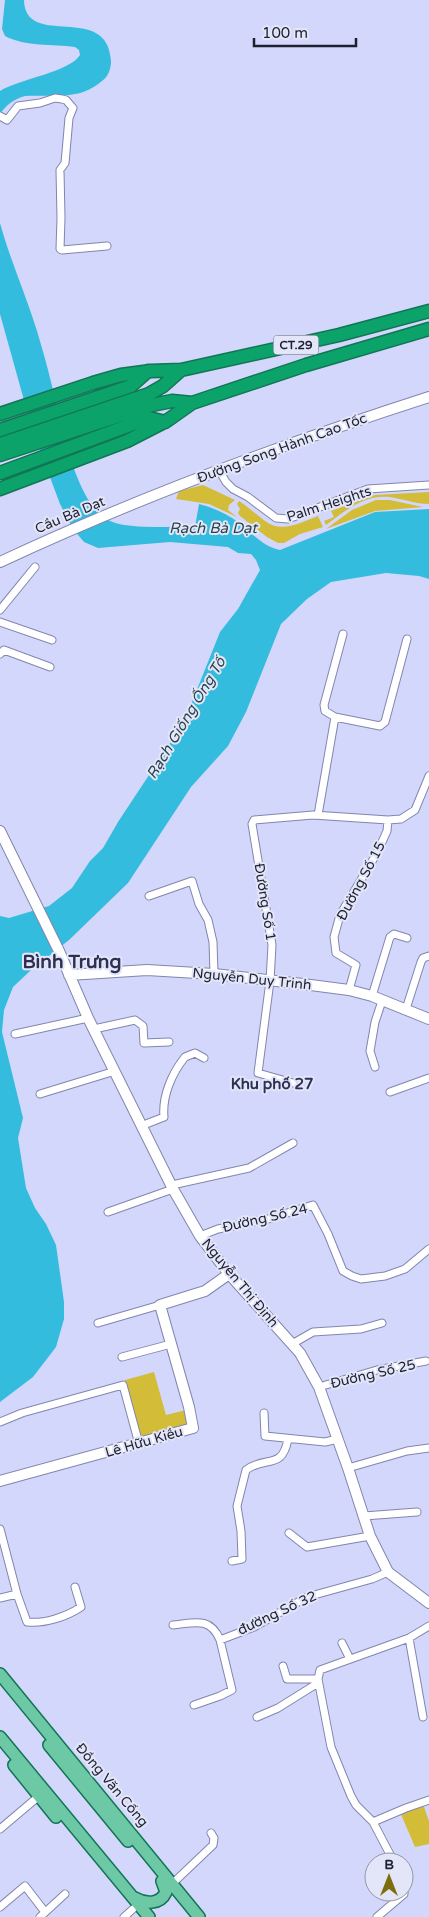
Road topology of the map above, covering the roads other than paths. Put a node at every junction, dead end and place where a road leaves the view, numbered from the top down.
1 (1, 117) edge
2 (106, 246) dead end
3 (429, 311) edge
4 (429, 329) edge
5 (181, 370) junction
6 (148, 372) junction
7 (429, 397) edge
8 (192, 403) junction
9 (0, 414) edge
10 (84, 421) junction
11 (165, 422) junction
12 (0, 430) edge
13 (0, 444) edge
14 (0, 455) edge
15 (219, 470) junction
16 (0, 473) edge
17 (429, 485) edge
18 (0, 489) edge
19 (137, 503) joint
20 (0, 562) edge
21 (35, 568) dead end
22 (0, 610) edge
23 (0, 622) edge
24 (343, 634) dead end
25 (408, 639) dead end
26 (52, 640) dead end
27 (0, 654) edge
28 (50, 667) dead end
29 (335, 717) junction
30 (429, 776) edge
31 (318, 816) junction
32 (388, 820) junction
33 (0, 831) edge
34 (149, 896) dead end
35 (407, 938) dead end
36 (429, 956) edge
37 (214, 974) junction
38 (69, 975) junction
39 (270, 981) junction
40 (349, 990) junction
41 (372, 996) junction
42 (382, 1001) junction
43 (406, 1009) junction
44 (88, 1018) junction
45 (429, 1018) edge
46 (94, 1029) junction
47 (15, 1034) dead end
48 (169, 1042) dead end
49 (204, 1058) dead end
50 (375, 1067) dead end
51 (115, 1071) junction
52 (429, 1078) edge
53 (293, 1083) dead end
54 (390, 1092) dead end
55 (40, 1094) dead end
56 (141, 1126) junction
57 (293, 1142) dead end
58 (172, 1187) junction
59 (108, 1212) dead end
60 (200, 1236) junction
61 (429, 1249) edge
62 (229, 1274) junction
63 (160, 1305) junction
64 (98, 1323) dead end
65 (382, 1323) dead end
66 (171, 1344) junction
67 (292, 1344) junction
68 (122, 1357) dead end
69 (426, 1361) dead end
70 (319, 1387) junction
71 (264, 1413) dead end
72 (0, 1422) edge
73 (288, 1439) junction
74 (338, 1439) junction
75 (139, 1444) junction
76 (429, 1448) edge
77 (348, 1468) junction
78 (0, 1481) edge
79 (416, 1512) dead end
80 (364, 1516) junction
81 (0, 1529) edge
82 (288, 1533) dead end
83 (370, 1536) junction
84 (232, 1561) dead end
85 (388, 1572) junction
86 (75, 1587) dead end
87 (17, 1594) junction
88 (0, 1598) edge
89 (429, 1603) edge
90 (173, 1625) dead end
91 (429, 1626) edge
92 (409, 1638) junction
93 (220, 1640) junction
94 (342, 1643) dead end
95 (350, 1659) junction
96 (283, 1666) dead end
97 (0, 1674) edge
98 (318, 1681) junction
99 (0, 1684) edge
100 (194, 1705) dead end
101 (257, 1716) dead end
102 (423, 1717) dead end
103 (0, 1737) edge
104 (0, 1749) edge
105 (39, 1796) junction
106 (429, 1800) edge
107 (373, 1822) junction
108 (0, 1829) edge
109 (210, 1833) dead end
110 (389, 1852) edge
111 (168, 1884) junction
112 (65, 1894) dead end
113 (132, 1896) junction
114 (395, 1902) edge
115 (0, 1907) edge
116 (132, 1914) edge
117 (42, 1915) edge
118 (149, 1917) edge
119 (191, 1917) edge
120 (199, 1917) edge
121 (377, 1917) edge

1 - 2 street
3 - 5 highway, CT.29
4 - 8 highway, CT.29
5 - 6 highway, CT.29
5 - 10 highway
6 - 9 highway, CT.29
6 - 12 highway
7 - 15 main road, Đường Song Hành Cao Tốc
8 - 10 highway
8 - 11 highway, CT.29
10 - 13 highway
10 - 14 highway
11 - 16 highway
11 - 18 highway, CT.29
15 - 17 street, Palm Heights
15 - 19 main road, Đường Song Hành Cao Tốc
19 - 20 main road, Cầu Bà Dạt
21 - 22 street
23 - 26 street
24 - 29 street
25 - 29 street
27 - 28 street
29 - 31 street
30 - 32 street
31 - 32 street
31 - 39 street, Đường Số 1
32 - 40 street, Đường Số 15
33 - 38 main road, Nguyễn Thị Định
34 - 37 street
35 - 41 street
36 - 43 street
37 - 38 main road, Nguyễn Duy Trinh
37 - 39 main road, Nguyễn Duy Trinh
38 - 44 main road, Nguyễn Thị Định
39 - 40 main road, Nguyễn Duy Trinh
39 - 53 street, Đường Số 1
40 - 41 main road, Nguyễn Duy Trinh
41 - 42 main road, Nguyễn Duy Trinh
42 - 43 main road, Nguyễn Duy Trinh
42 - 50 street
43 - 45 main road, Nguyễn Duy Trinh
44 - 46 main road, Nguyễn Thị Định
44 - 47 street
46 - 48 street
46 - 51 main road, Nguyễn Thị Định
49 - 56 street
51 - 55 street
51 - 56 main road, Nguyễn Thị Định
52 - 54 street
56 - 58 main road, Nguyễn Thị Định
57 - 58 street
58 - 59 street
58 - 60 main road, Nguyễn Thị Định
60 - 61 street, Đường Số 24
60 - 62 main road, Nguyễn Thị Định
62 - 63 main road
62 - 67 main road, Nguyễn Thị Định
63 - 64 street
63 - 66 main road, Lê Hữu Kiều
65 - 67 street
66 - 68 street
66 - 75 main road, Lê Hữu Kiều
67 - 70 main road, Nguyễn Thị Định
69 - 70 street, Đường Số 25
70 - 74 main road, Nguyễn Thị Định
71 - 73 street
72 - 75 street
73 - 74 street
73 - 84 street
74 - 77 main road, Nguyễn Thị Định
75 - 78 main road, Lê Hữu Kiều
76 - 77 street
77 - 80 main road, Nguyễn Thị Định
79 - 80 street
80 - 83 main road, Nguyễn Thị Định
81 - 87 street
82 - 83 street
83 - 85 main road, Nguyễn Thị Định
85 - 89 main road, Nguyễn Thị Định
85 - 93 street, đường Số 32
86 - 87 street
87 - 88 street
90 - 93 street, đường Số 32
91 - 92 street
92 - 95 street
92 - 102 street
93 - 100 street
94 - 95 street
95 - 98 street
96 - 98 street
97 - 111 main road, Đồng Văn Cống
98 - 101 street
98 - 107 street
99 - 111 main road, Đồng Văn Cống
103 - 113 main road
104 - 105 main road
105 - 108 street
105 - 116 main road
106 - 107 street
107 - 110 street
109 - 111 street
111 - 113 main road
111 - 119 main road, Đồng Văn Cống
111 - 120 main road, Đồng Văn Cống
112 - 117 street
113 - 118 main road
114 - 121 street
115 - 117 street

